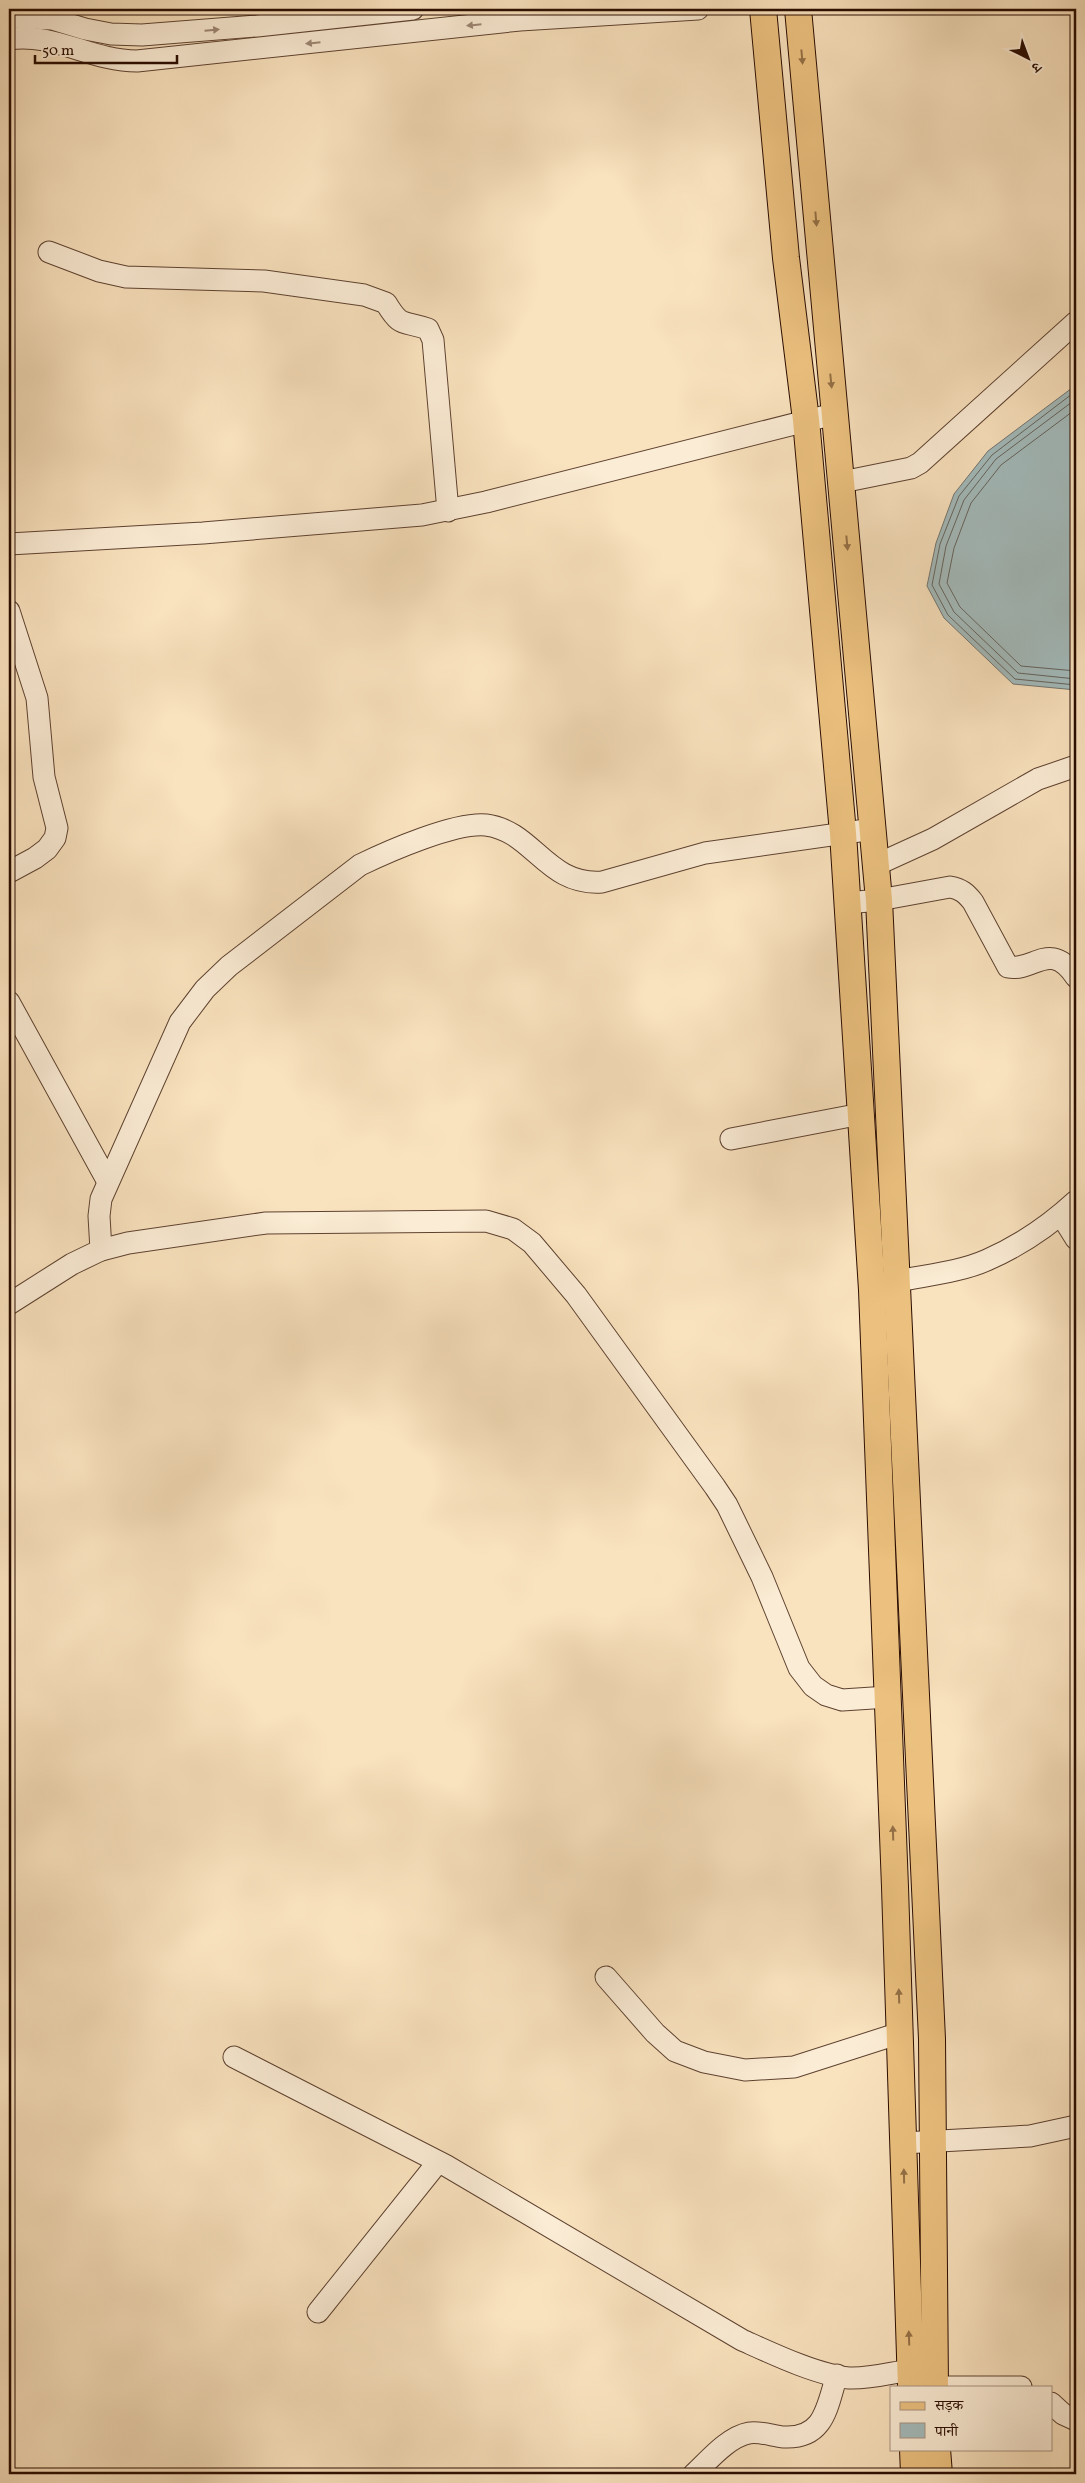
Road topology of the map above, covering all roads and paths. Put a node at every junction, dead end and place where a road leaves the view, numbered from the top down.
1 (413, 9) edge
2 (698, 9) edge
3 (763, 9) edge
4 (798, 9) edge
5 (9, 16) edge
6 (68, 24) junction
7 (9, 39) edge
8 (62, 45) junction
9 (49, 252) dead end
10 (1076, 322) edge
11 (834, 414) junction
12 (806, 420) junction
13 (842, 482) junction
14 (448, 511) junction
15 (9, 544) edge
16 (9, 611) edge
17 (1076, 766) edge
18 (873, 829) junction
19 (844, 833) junction
20 (876, 865) junction
21 (9, 872) edge
22 (879, 900) junction
23 (847, 902) junction
24 (1076, 977) edge
25 (9, 1002) edge
26 (861, 1114) junction
27 (731, 1139) dead end
28 (108, 1182) junction
29 (1068, 1208) edge
30 (1076, 1239) edge
31 (101, 1250) junction
32 (898, 1281) junction
33 (9, 1304) edge
34 (888, 1697) junction
35 (896, 1905) junction
36 (925, 1905) junction
37 (606, 1977) dead end
38 (900, 2033) junction
39 (234, 2057) dead end
40 (1076, 2126) edge
41 (933, 2141) junction
42 (903, 2143) junction
43 (438, 2162) junction
44 (318, 2312) dead end
45 (837, 2375) junction
46 (911, 2378) edge
47 (935, 2386) edge
48 (1052, 2405) edge
49 (1076, 2420) edge
50 (913, 2450) edge
51 (937, 2450) edge
52 (694, 2474) edge
53 (914, 2474) edge
54 (939, 2474) edge

6 -> 1 street
2 -> 8 street
3 - 12 main road
4 -> 11 main road
5 - 6 street
6 - 8 street
7 - 8 street
9 - 14 street
10 - 13 street
11 - 12 street
11 - 13 main road
12 - 14 street
12 - 19 main road
13 -> 18 main road
14 - 15 street
16 - 21 street
17 - 20 street
18 - 19 street
18 - 20 main road
19 - 23 main road
19 - 28 street
20 - 22 main road
22 - 23 street
22 - 24 street
22 - 32 main road
23 - 26 main road
25 - 28 street
26 - 27 street
26 - 34 main road
28 - 31 street
29 - 30 street
29 - 32 street
31 - 33 street
31 - 34 street
32 - 36 main road
35 -> 34 main road
35 - 36 main road
38 -> 35 main road
36 - 41 main road
37 - 38 street
38 - 42 main road
39 - 43 street
40 - 41 street
41 - 42 street
41 - 47 main road
46 -> 42 main road
43 - 44 street
43 - 45 street
45 - 46 street
45 - 52 street
48 - 49 street
50 - 53 main road
51 - 54 main road

